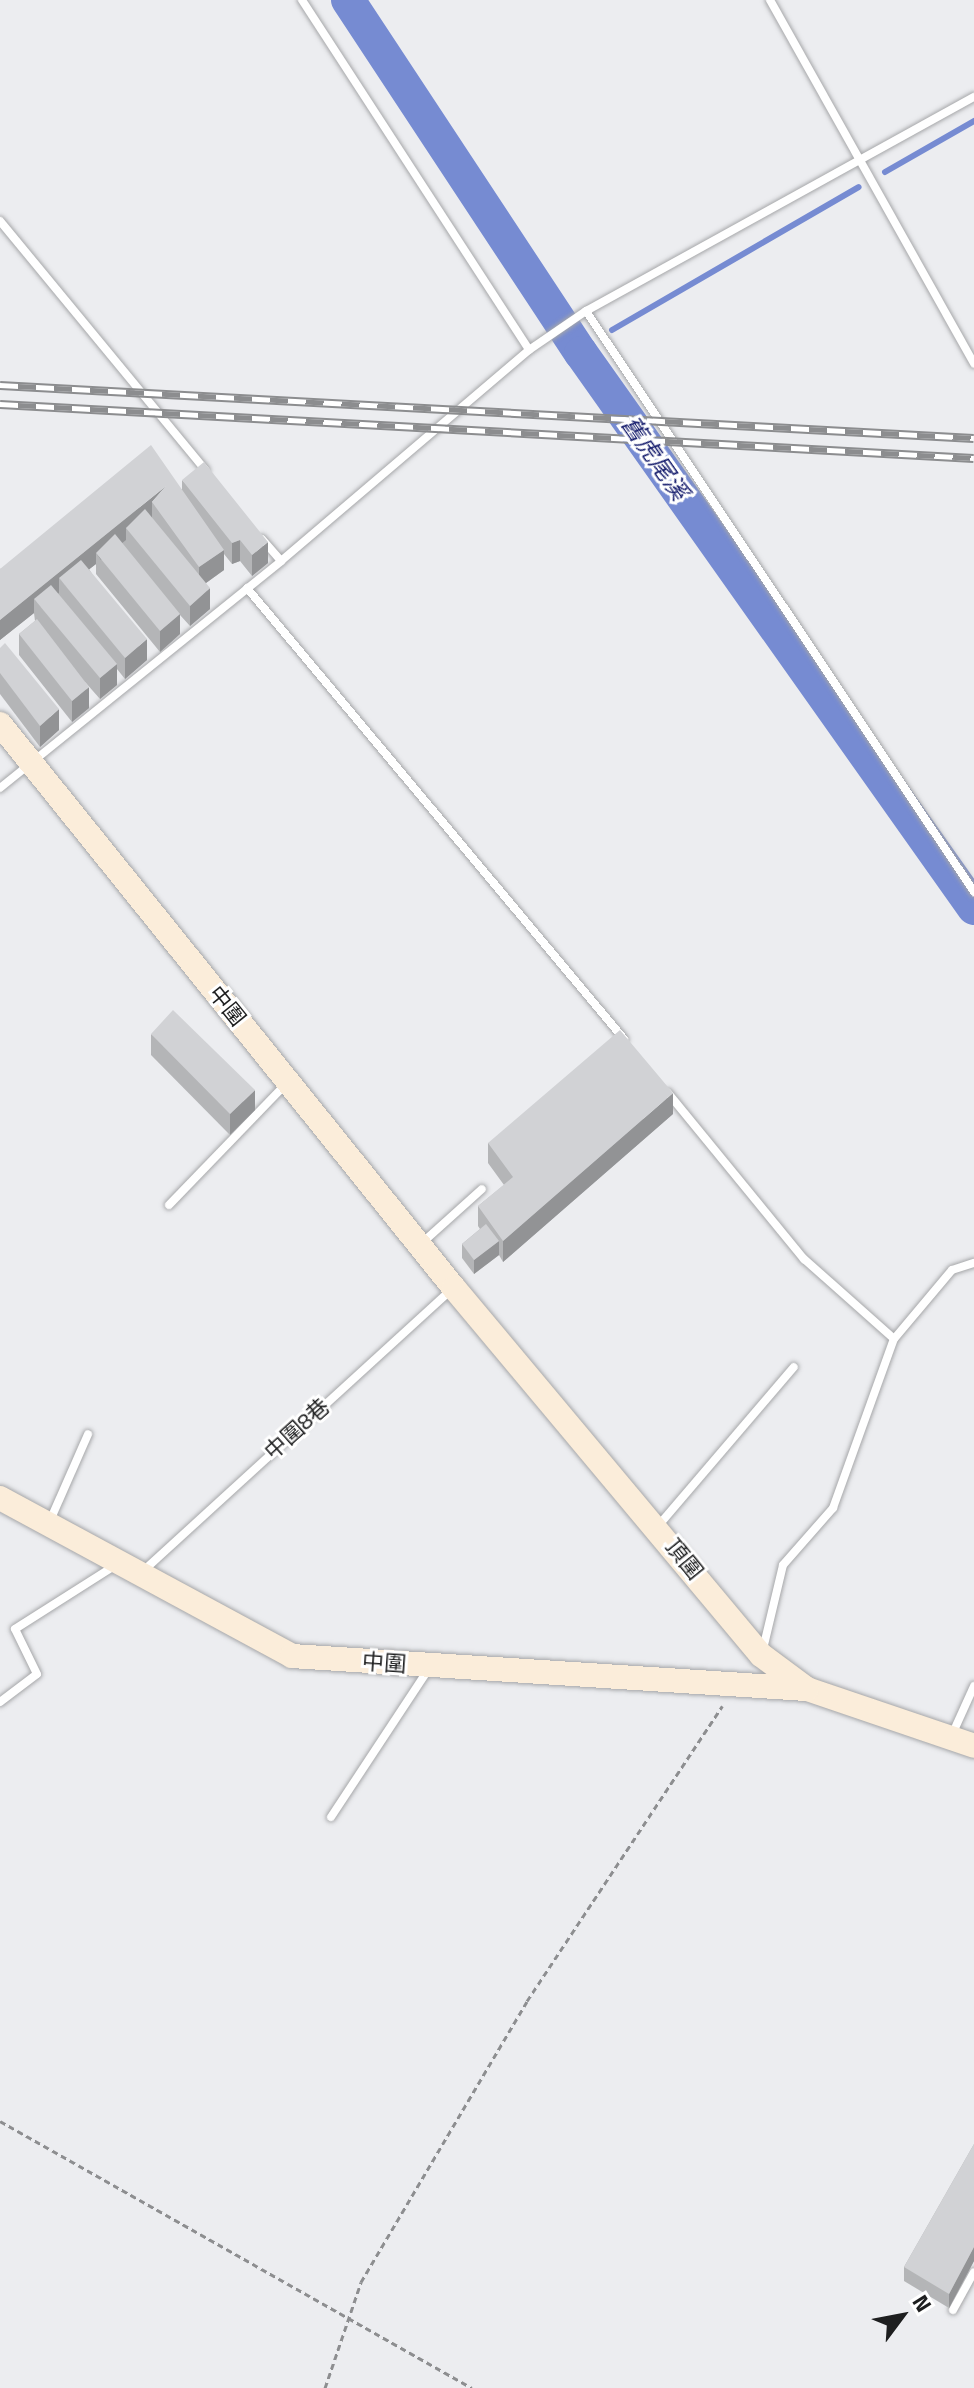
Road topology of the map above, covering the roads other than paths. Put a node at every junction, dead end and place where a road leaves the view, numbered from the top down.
1 (302, 0) edge
2 (770, 0) edge
3 (974, 97) edge
4 (862, 161) junction
5 (0, 221) edge
6 (586, 311) junction
7 (529, 350) junction
8 (974, 364) edge
9 (211, 476) edge
10 (251, 525) edge
11 (281, 561) junction
12 (247, 588) junction
13 (0, 724) edge
14 (30, 761) junction
15 (0, 788) edge
16 (974, 892) edge
17 (635, 1053) edge
18 (655, 1077) edge
19 (288, 1082) junction
20 (482, 1189) dead end
21 (169, 1205) dead end
22 (419, 1245) junction
23 (974, 1263) edge
24 (454, 1288) junction
25 (894, 1339) junction
26 (794, 1367) dead end
27 (88, 1434) dead end
28 (0, 1498) edge
29 (49, 1523) junction
30 (658, 1527) junction
31 (131, 1567) junction
32 (761, 1655) junction
33 (431, 1666) junction
34 (974, 1686) edge
35 (807, 1689) junction
36 (0, 1702) edge
37 (950, 1737) junction
38 (974, 1746) edge
39 (331, 1817) dead end
40 (974, 2272) edge
41 (953, 2310) dead end

1 - 7 lane
2 - 4 lane
3 - 4 lane
4 - 6 lane
4 - 8 lane
5 - 9 lane
6 - 7 lane
6 - 16 lane
7 - 11 lane
10 - 11 lane
11 - 12 lane
12 - 14 lane
12 - 17 lane
13 - 14 street, 中圍
14 - 15 lane
14 - 19 street, 中圍
18 - 25 lane
19 - 21 lane
19 - 22 street, 中圍
20 - 22 lane
22 - 24 street, 中圍
23 - 25 lane
24 - 30 street, 頂圍
24 - 31 lane, 中圍8巷
25 - 32 lane
26 - 30 lane
27 - 29 lane
28 - 29 street, 中圍
29 - 31 street, 中圍
30 - 32 street, 頂圍
31 - 33 street, 中圍
31 - 36 lane, 中圍8巷
32 - 35 street, 頂圍
33 - 35 street, 中圍
33 - 39 lane
34 - 37 lane
35 - 37 street, 頂圍
37 - 38 street, 頂圍
40 - 41 lane

